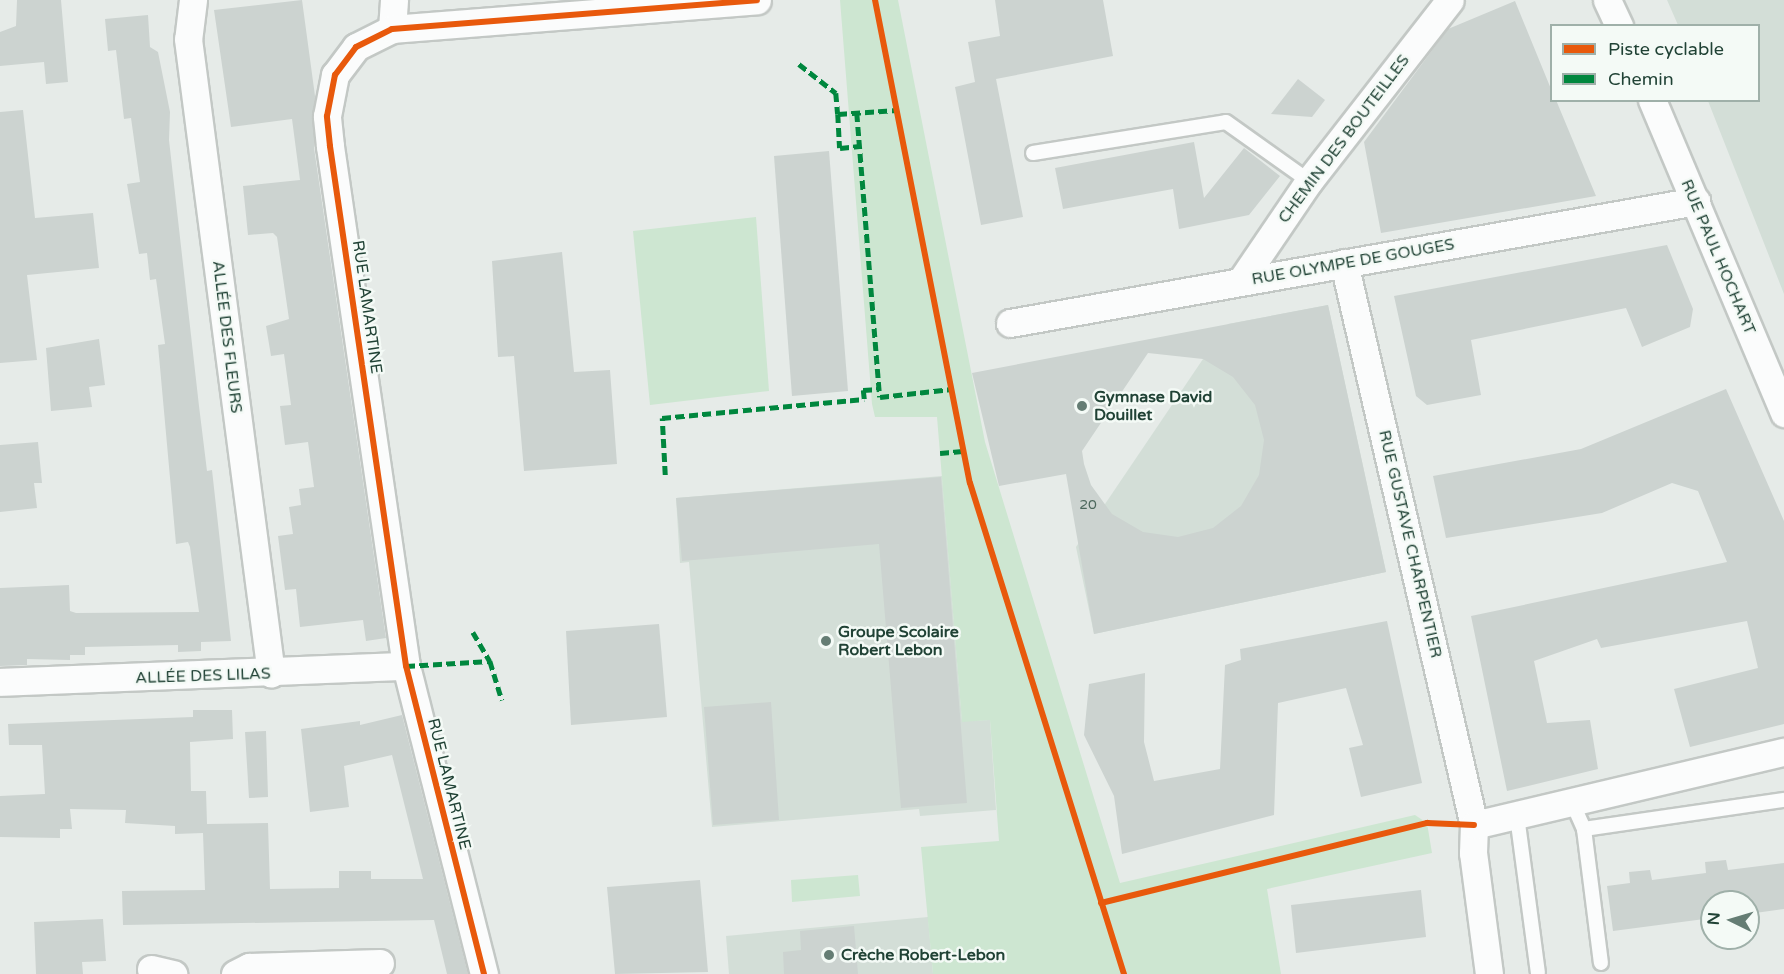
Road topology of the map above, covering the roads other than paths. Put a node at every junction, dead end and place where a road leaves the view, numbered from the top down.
1 (192, 0) edge
2 (393, 0) edge
3 (757, 0) edge
4 (1450, 0) edge
5 (1608, 0) edge
6 (1618, 24) edge
7 (392, 29) junction
8 (1653, 102) edge
9 (1033, 153) dead end
10 (1309, 181) junction
11 (1696, 201) junction
12 (1344, 263) junction
13 (1241, 281) junction
14 (1010, 323) dead end
15 (1784, 413) edge
16 (406, 666) junction
17 (271, 674) junction
18 (0, 682) edge
19 (1784, 752) edge
20 (1784, 800) edge
21 (1572, 802) junction
22 (1517, 816) junction
23 (1474, 825) junction
24 (1584, 829) junction
25 (380, 963) dead end
26 (1600, 963) dead end
27 (1538, 973) edge
28 (235, 974) edge
29 (484, 974) edge
30 (1489, 974) edge

1 - 17 street, ALLÉE DES FLEURS
2 - 7 street
3 - 7 street, RUE LAMARTINE
4 - 10 street, CHEMIN DES BOUTEILLES
5 - 6 street
7 - 16 street, RUE LAMARTINE
8 - 11 street, RUE PAUL HOCHART
9 - 10 lane
10 - 13 street, CHEMIN DES BOUTEILLES
11 - 12 street, RUE OLYMPE DE GOUGES
11 - 15 street, RUE PAUL HOCHART
12 - 13 street, RUE OLYMPE DE GOUGES
12 - 23 street, RUE GUSTAVE CHARPENTIER
13 - 14 street, RUE OLYMPE DE GOUGES
16 - 17 street, ALLÉE DES LILAS
16 - 29 street, RUE LAMARTINE
17 - 18 street, ALLÉE DES LILAS
19 - 21 street
20 - 24 lane
21 - 22 street
21 - 24 lane
22 - 23 street
22 - 27 lane
23 - 30 street, RUE GUSTAVE CHARPENTIER
24 - 26 lane
25 - 28 street

